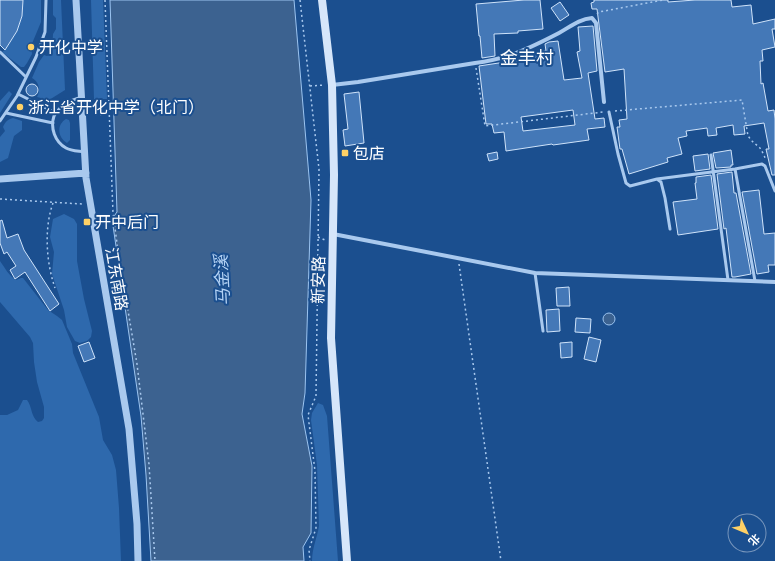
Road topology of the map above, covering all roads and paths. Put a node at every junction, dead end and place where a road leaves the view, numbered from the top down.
1 (46, 0) edge
2 (76, 0) edge
3 (105, 0) edge
4 (300, 0) edge
5 (322, 0) edge
6 (663, 0) edge
7 (592, 18) junction
8 (0, 52) edge
9 (475, 62) junction
10 (26, 77) junction
11 (332, 85) junction
12 (310, 86) junction
13 (18, 94) junction
14 (82, 97) junction
15 (109, 102) junction
16 (604, 102) dead end
17 (94, 104) dead end
18 (609, 112) junction
19 (6, 113) junction
20 (56, 113) junction
21 (109, 114) junction
22 (95, 115) dead end
23 (0, 121) edge
24 (53, 123) junction
25 (84, 152) junction
26 (711, 155) dead end
27 (766, 166) junction
28 (735, 169) junction
29 (713, 172) junction
30 (86, 173) junction
31 (0, 179) edge
32 (657, 179) junction
33 (775, 191) edge
34 (0, 199) edge
35 (53, 203) junction
36 (90, 205) junction
37 (670, 229) dead end
38 (333, 234) junction
39 (458, 258) junction
40 (535, 273) junction
41 (728, 280) junction
42 (755, 281) junction
43 (775, 282) edge
44 (55, 288) dead end
45 (543, 331) dead end
46 (138, 561) edge
47 (154, 561) edge
48 (310, 561) edge
49 (347, 561) edge
50 (501, 561) edge

1 - 10 lane
2 - 14 street, 江东南路
3 - 15 path
4 - 12 path
5 - 11 main road, 新安路
6 - 7 path
7 - 9 street
7 - 16 street
8 - 10 lane
9 - 11 street
9 - 18 path
10 - 13 lane
11 - 12 path
11 - 38 main road, 新安路
12 - 48 path
13 - 19 lane
13 - 20 lane
14 - 20 lane
14 - 25 street, 江东南路
15 - 17 path
15 - 21 path
18 - 27 path
18 - 32 lane
19 - 23 lane
19 - 24 lane
20 - 24 lane
21 - 22 path
21 - 47 path
24 - 25 lane
25 - 30 street, 江东南路
26 - 29 lane
27 - 28 lane
27 - 33 lane
28 - 29 lane
28 - 42 lane
29 - 32 lane
29 - 41 lane
30 - 31 street
30 - 36 street, 江东南路
32 - 37 lane
34 - 35 path
35 - 36 path
35 - 44 path
36 - 46 street, 江东南路
38 - 39 street
38 - 49 main road, 新安路
39 - 40 street
39 - 50 path
40 - 41 street
40 - 45 lane
41 - 42 street
42 - 43 street

